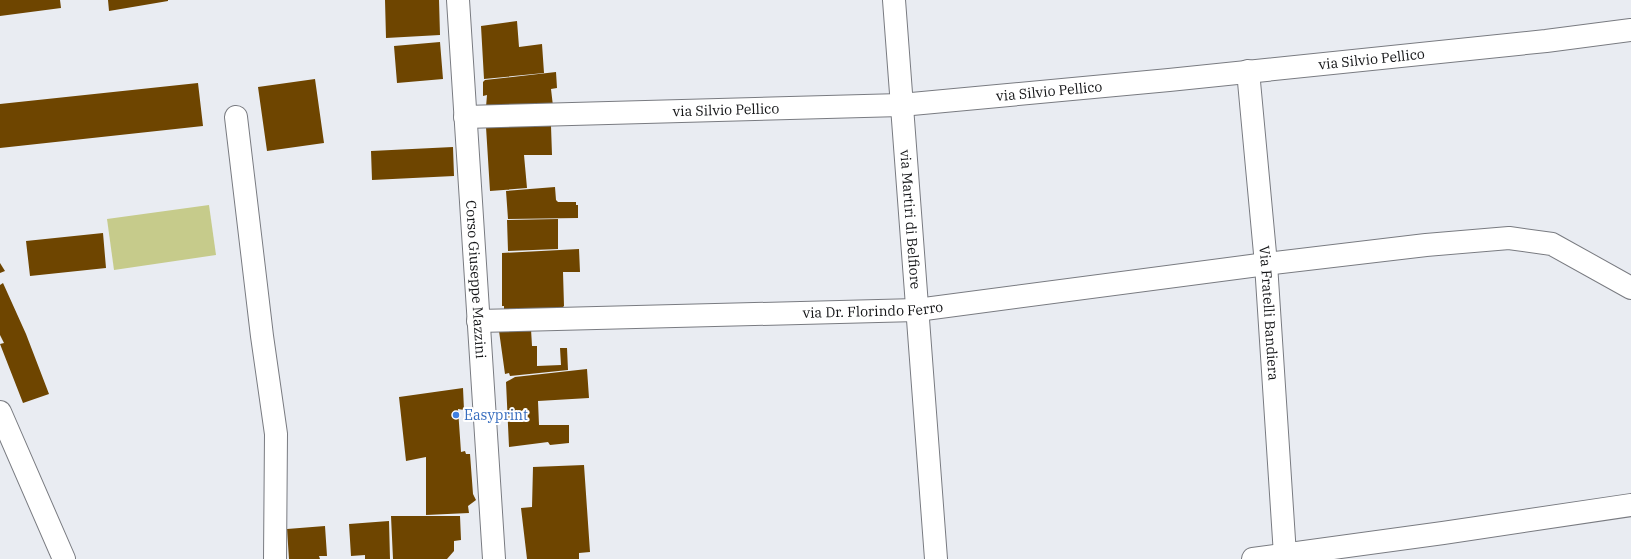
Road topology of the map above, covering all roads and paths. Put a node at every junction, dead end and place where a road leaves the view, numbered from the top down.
1 (458, 0) edge
2 (894, 0) edge
3 (1631, 30) edge
4 (1248, 71) junction
5 (902, 105) junction
6 (236, 117) dead end
7 (465, 117) junction
8 (1266, 264) junction
9 (1631, 288) edge
10 (917, 310) junction
11 (478, 321) junction
12 (0, 412) edge
13 (1631, 505) edge
14 (1285, 555) junction
15 (64, 559) edge
16 (275, 559) edge
17 (494, 559) edge
18 (936, 559) edge
19 (1253, 559) edge

1 - 7 street, Corso Giuseppe Mazzini
2 - 5 street, via Martiri di Belfiore
3 - 4 street, via Silvio Pellico
4 - 5 street, via Silvio Pellico
4 - 8 street, Via Fratelli Bandiera
5 - 7 street, via Silvio Pellico
5 - 10 street, via Martiri di Belfiore
6 - 16 street
7 - 11 street, Corso Giuseppe Mazzini
8 - 9 street, via Dr. Florindo Ferro
8 - 10 street, via Dr. Florindo Ferro
8 - 14 street, Via Fratelli Bandiera
10 - 11 street, via Dr. Florindo Ferro
10 - 18 street, via Martiri di Belfiore
11 - 17 street, Corso Giuseppe Mazzini
12 - 15 street
13 - 14 street
14 - 19 street

